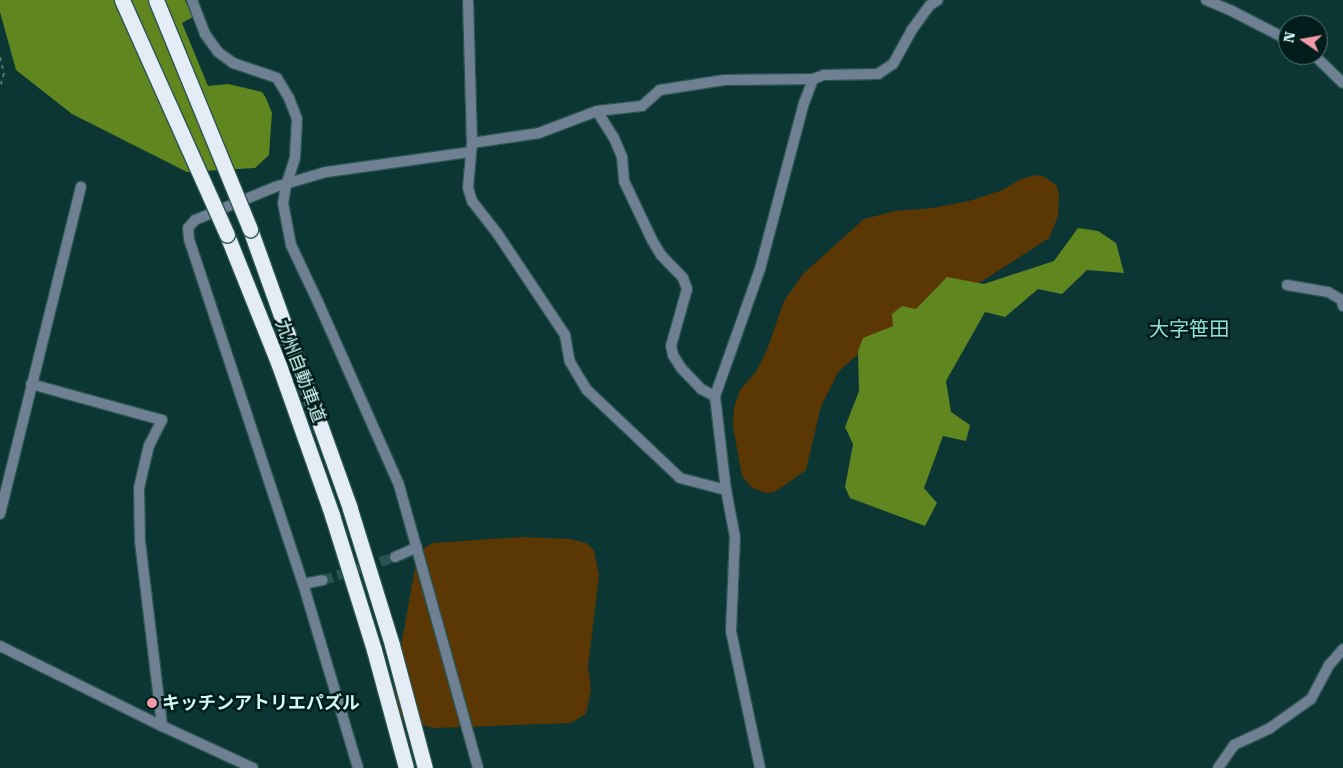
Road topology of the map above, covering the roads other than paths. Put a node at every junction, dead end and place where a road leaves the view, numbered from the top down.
1 (122, 0) edge
2 (156, 0) edge
3 (192, 0) edge
4 (468, 0) edge
5 (938, 0) edge
6 (1206, 0) edge
7 (1278, 35) edge
8 (1324, 65) edge
9 (813, 79) junction
10 (1343, 83) edge
11 (597, 111) junction
12 (471, 147) junction
13 (286, 184) junction
14 (81, 187) dead end
15 (1287, 285) dead end
16 (1343, 306) edge
17 (31, 384) junction
18 (716, 396) junction
19 (726, 490) junction
20 (0, 514) edge
21 (417, 547) junction
22 (396, 557) tunnel mouth
23 (323, 580) tunnel mouth
24 (303, 584) junction
25 (0, 646) edge
26 (1343, 648) edge
27 (162, 726) junction
28 (253, 768) edge
29 (358, 768) edge
30 (406, 768) edge
31 (425, 768) edge
32 (478, 768) edge
33 (760, 768) edge
34 (1218, 768) edge

1 - 30 highway, 九州自動車道, bridge
2 - 31 highway, 九州自動車道, bridge
3 - 13 street
4 - 12 street
5 - 9 street
6 - 7 street
8 - 10 street
9 - 11 street
9 - 18 street
11 - 12 street
11 - 18 street
12 - 13 street
12 - 19 street
13 - 21 street
13 - 24 street
14 - 17 street
15 - 16 street
17 - 20 street
17 - 27 street
18 - 19 street
19 - 33 street
21 - 22 street
21 - 32 street
23 - 24 street
24 - 29 street
25 - 27 street
26 - 34 street
27 - 28 street

